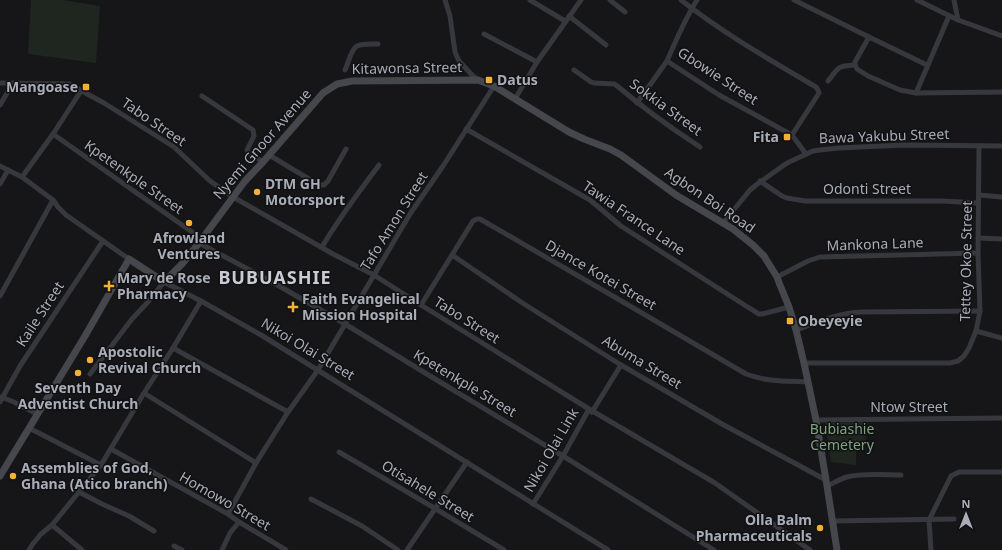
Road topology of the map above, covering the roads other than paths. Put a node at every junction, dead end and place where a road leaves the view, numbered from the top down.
1 (445, 0) edge
2 (530, 0) edge
3 (581, 0) edge
4 (610, 0) edge
5 (681, 0) edge
6 (698, 0) edge
7 (794, 0) edge
8 (917, 0) edge
9 (954, 0) edge
10 (692, 8) junction
11 (625, 12) dead end
12 (569, 16) junction
13 (949, 16) junction
14 (958, 20) junction
15 (565, 21) junction
16 (484, 34) dead end
17 (1002, 36) edge
18 (869, 37) junction
19 (378, 44) dead end
20 (606, 45) dead end
21 (667, 61) junction
22 (537, 62) junction
23 (855, 65) junction
24 (928, 65) junction
25 (345, 70) dead end
26 (574, 70) dead end
27 (478, 80) junction
28 (828, 81) dead end
29 (0, 83) edge
30 (13, 83) junction
31 (337, 84) joint
32 (494, 86) junction
33 (81, 91) junction
34 (1002, 92) edge
35 (916, 93) junction
36 (202, 96) dead end
37 (515, 99) junction
38 (638, 103) junction
39 (0, 105) edge
40 (466, 129) junction
41 (53, 134) junction
42 (792, 135) junction
43 (979, 146) junction
44 (1002, 146) edge
45 (700, 147) dead end
46 (346, 149) dead end
47 (806, 154) junction
48 (269, 155) junction
49 (263, 162) junction
50 (379, 165) dead end
51 (0, 166) edge
52 (8, 170) junction
53 (22, 177) junction
54 (760, 181) junction
55 (0, 184) edge
56 (979, 195) junction
57 (233, 197) junction
58 (1002, 197) edge
59 (53, 200) junction
60 (978, 203) junction
61 (723, 223) junction
62 (978, 238) junction
63 (1002, 239) edge
64 (103, 241) junction
65 (200, 241) junction
66 (322, 247) junction
67 (978, 253) junction
68 (452, 255) junction
69 (129, 259) junction
70 (374, 275) junction
71 (777, 277) junction
72 (164, 282) junction
73 (0, 296) edge
74 (201, 301) junction
75 (421, 305) junction
76 (789, 307) junction
77 (980, 311) junction
78 (345, 324) junction
79 (796, 330) junction
80 (976, 331) junction
81 (1002, 338) edge
82 (173, 348) junction
83 (804, 363) junction
84 (621, 365) junction
85 (318, 370) junction
86 (90, 374) dead end
87 (808, 382) junction
88 (144, 393) junction
89 (1, 399) edge
90 (590, 410) junction
91 (288, 412) junction
92 (37, 414) junction
93 (1002, 418) edge
94 (816, 420) junction
95 (30, 428) junction
96 (111, 449) junction
97 (339, 452) dead end
98 (562, 456) junction
99 (467, 462) junction
100 (256, 463) junction
101 (100, 465) junction
102 (1002, 472) edge
103 (901, 475) dead end
104 (0, 476) edge
105 (827, 483) junction
106 (79, 492) junction
107 (311, 499) dead end
108 (533, 504) junction
109 (436, 508) junction
110 (228, 514) junction
111 (954, 519) dead end
112 (929, 520) junction
113 (833, 521) junction
114 (239, 522) junction
115 (52, 525) junction
116 (154, 531) dead end
117 (174, 546) dead end
118 (29, 550) edge
119 (82, 550) edge
120 (182, 550) edge
121 (222, 550) edge
122 (286, 550) edge
123 (398, 550) edge
124 (407, 550) edge
125 (504, 550) edge
126 (608, 550) edge
127 (714, 550) edge
128 (810, 550) edge
129 (837, 550) edge
130 (931, 550) edge

1 - 27 street
2 - 15 street
3 - 12 street
4 - 11 street
5 - 10 street
6 - 10 street, Gbowie Street
7 - 18 street
8 - 13 street
9 - 14 street
10 - 21 street, Gbowie Street
10 - 42 street
12 - 15 street
12 - 20 street
13 - 14 street
13 - 24 street
14 - 17 street
15 - 22 street
16 - 22 street
18 - 23 street
18 - 24 street
19 - 25 street
21 - 38 street
21 - 42 street, Gbowie Street
22 - 37 street
23 - 28 street
23 - 35 street
24 - 35 street
26 - 38 street, Sokkia Street
27 - 31 street, Kitawonsa Street
27 - 32 street, Agbon Boi Road
29 - 30 street, Tabo Street
30 - 33 street, Tabo Street
30 - 39 street
31 - 48 street, Nyemi Gnoor Avenue
32 - 37 street, Agbon Boi Road
32 - 40 street, Tafo Amon Street
33 - 41 street
33 - 57 street, Tabo Street
34 - 35 street
36 - 49 street
37 - 61 street, Agbon Boi Road
38 - 45 street, Sokkia Street
40 - 70 street, Tafo Amon Street
40 - 76 street, Tawia France Lane
41 - 53 street
41 - 65 street, Kpetenkple Street
42 - 47 street, Gbowie Street
43 - 44 street, Bawa Yakubu Street
43 - 47 street, Bawa Yakubu Street
43 - 56 street, Tettey Okoe Street
46 - 48 street
47 - 54 street, Bawa Yakubu Street
48 - 49 street, Nyemi Gnoor Avenue
49 - 57 street, Nyemi Gnoor Avenue
50 - 66 street
51 - 52 street, Nikoi Olai Street
52 - 53 street, Nikoi Olai Street
52 - 55 street
53 - 59 street, Nikoi Olai Street
54 - 60 street, Odonti Street
54 - 61 street, Bawa Yakubu Street
56 - 58 street
56 - 60 street, Tettey Okoe Street
57 - 65 street, Nyemi Gnoor Avenue
57 - 66 street, Tabo Street
59 - 64 street, Nikoi Olai Street
59 - 73 street
60 - 62 street, Tettey Okoe Street
61 - 71 street, Agbon Boi Road
62 - 63 street
62 - 67 street, Tettey Okoe Street
64 - 69 street, Nikoi Olai Street
64 - 89 street, Kaile Street
65 - 72 street, Nyemi Gnoor Avenue
65 - 78 street, Kpetenkple Street
66 - 70 street, Tabo Street
67 - 71 street, Mankona Lane
67 - 77 street, Tettey Okoe Street
68 - 75 street, Djance Kotei Street
68 - 84 street, Abuma Street
68 - 87 street, Djance Kotei Street
69 - 72 street, Nikoi Olai Street
69 - 92 street
70 - 75 street, Tabo Street
70 - 78 street, Tafo Amon Street
71 - 76 street, Agbon Boi Road
72 - 74 street, Nikoi Olai Street
72 - 86 street, Nyemi Gnoor Avenue
74 - 82 street
74 - 85 street, Nikoi Olai Street
75 - 90 street, Tabo Street
76 - 79 street, Agbon Boi Road
77 - 79 street
77 - 80 street, Tettey Okoe Street
78 - 85 street, Tafo Amon Street
78 - 98 street, Kpetenkple Street
79 - 83 street, Agbon Boi Road
80 - 81 street
80 - 83 street, Tettey Okoe Street
82 - 88 street
82 - 91 street
83 - 87 street, Agbon Boi Road
84 - 90 street, Nikoi Olai Link
84 - 105 street, Abuma Street
85 - 91 street, Tafo Amon Street
85 - 99 street, Nikoi Olai Street
87 - 94 street, Agbon Boi Road
88 - 96 street
88 - 100 street
89 - 92 street
90 - 98 street, Nikoi Olai Link
90 - 128 street, Tabo Street
91 - 100 street, Tafo Amon Street
92 - 95 street
93 - 94 street, Ntow Street
94 - 105 street, Agbon Boi Road
95 - 101 street
95 - 104 street
96 - 101 street
96 - 110 street, Homowo Street
97 - 109 street, Otisahele Street
98 - 108 street, Nikoi Olai Link
98 - 127 street, Kpetenkple Street
99 - 108 street, Nikoi Olai Street
99 - 109 street
100 - 110 street, Tafo Amon Street
101 - 106 street
102 - 112 street
103 - 105 street
105 - 113 street, Agbon Boi Road
106 - 115 street
106 - 116 street
107 - 123 street
108 - 126 street, Nikoi Olai Street
109 - 124 street
109 - 125 street, Otisahele Street
110 - 114 street, Homowo Street
111 - 112 street
112 - 113 street
112 - 130 street
113 - 129 street, Agbon Boi Road
114 - 121 street
114 - 122 street, Homowo Street
115 - 118 street
115 - 119 street
117 - 120 street

